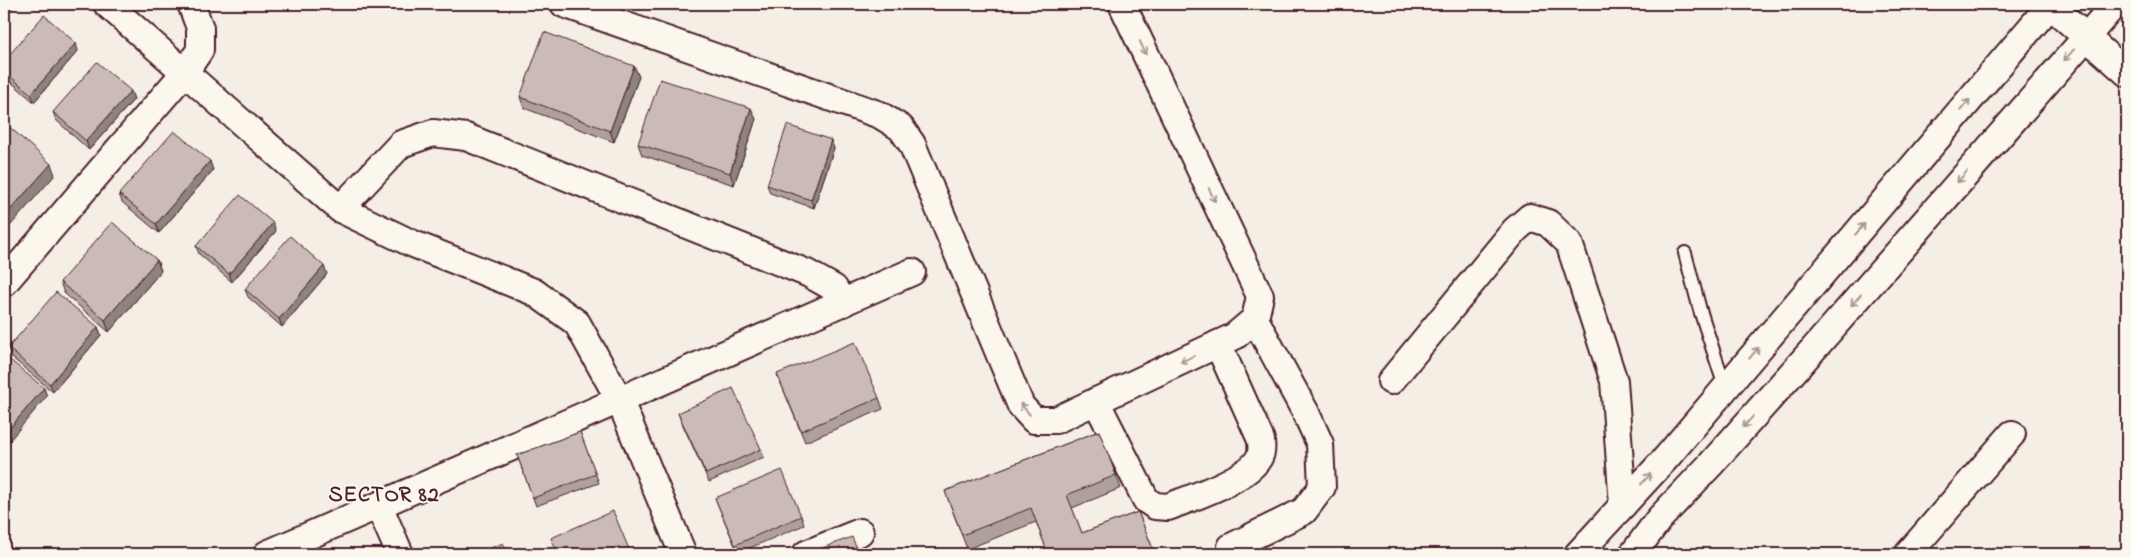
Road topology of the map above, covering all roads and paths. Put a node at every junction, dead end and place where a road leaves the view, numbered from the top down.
1 (106, 4) edge
2 (191, 4) edge
3 (564, 4) edge
4 (1122, 4) edge
5 (2050, 4) edge
6 (2117, 8) edge
7 (2086, 35) junction
8 (185, 72) junction
9 (2127, 73) edge
10 (340, 209) junction
11 (1685, 253) dead end
12 (912, 272) dead end
13 (4, 283) edge
14 (843, 303) junction
15 (1255, 319) junction
16 (1218, 344) junction
17 (1391, 381) dead end
18 (1725, 387) junction
19 (620, 401) junction
20 (1096, 401) junction
21 (2012, 434) dead end
22 (1623, 505) junction
23 (379, 506) junction
24 (860, 532) dead end
25 (1231, 547) dead end
26 (1918, 551) edge
27 (267, 554) edge
28 (400, 554) edge
29 (683, 554) edge
30 (806, 554) edge
31 (1578, 554) edge
32 (1633, 554) edge

1 - 8 street
2 - 8 street
20 -> 3 street
4 -> 15 street
5 - 7 street
18 -> 5 street
6 - 7 street
7 - 9 street
7 -> 32 street
8 - 10 street
8 - 13 street
10 - 14 street
10 - 19 street
11 - 18 lane
12 - 14 street
14 - 19 street
15 - 16 street
15 - 25 street
16 -> 20 street
16 - 20 street
17 - 22 street
22 -> 18 street
19 - 23 street
19 - 29 street
21 - 26 street
22 - 31 street
23 - 27 street
23 - 28 street
24 - 30 street

